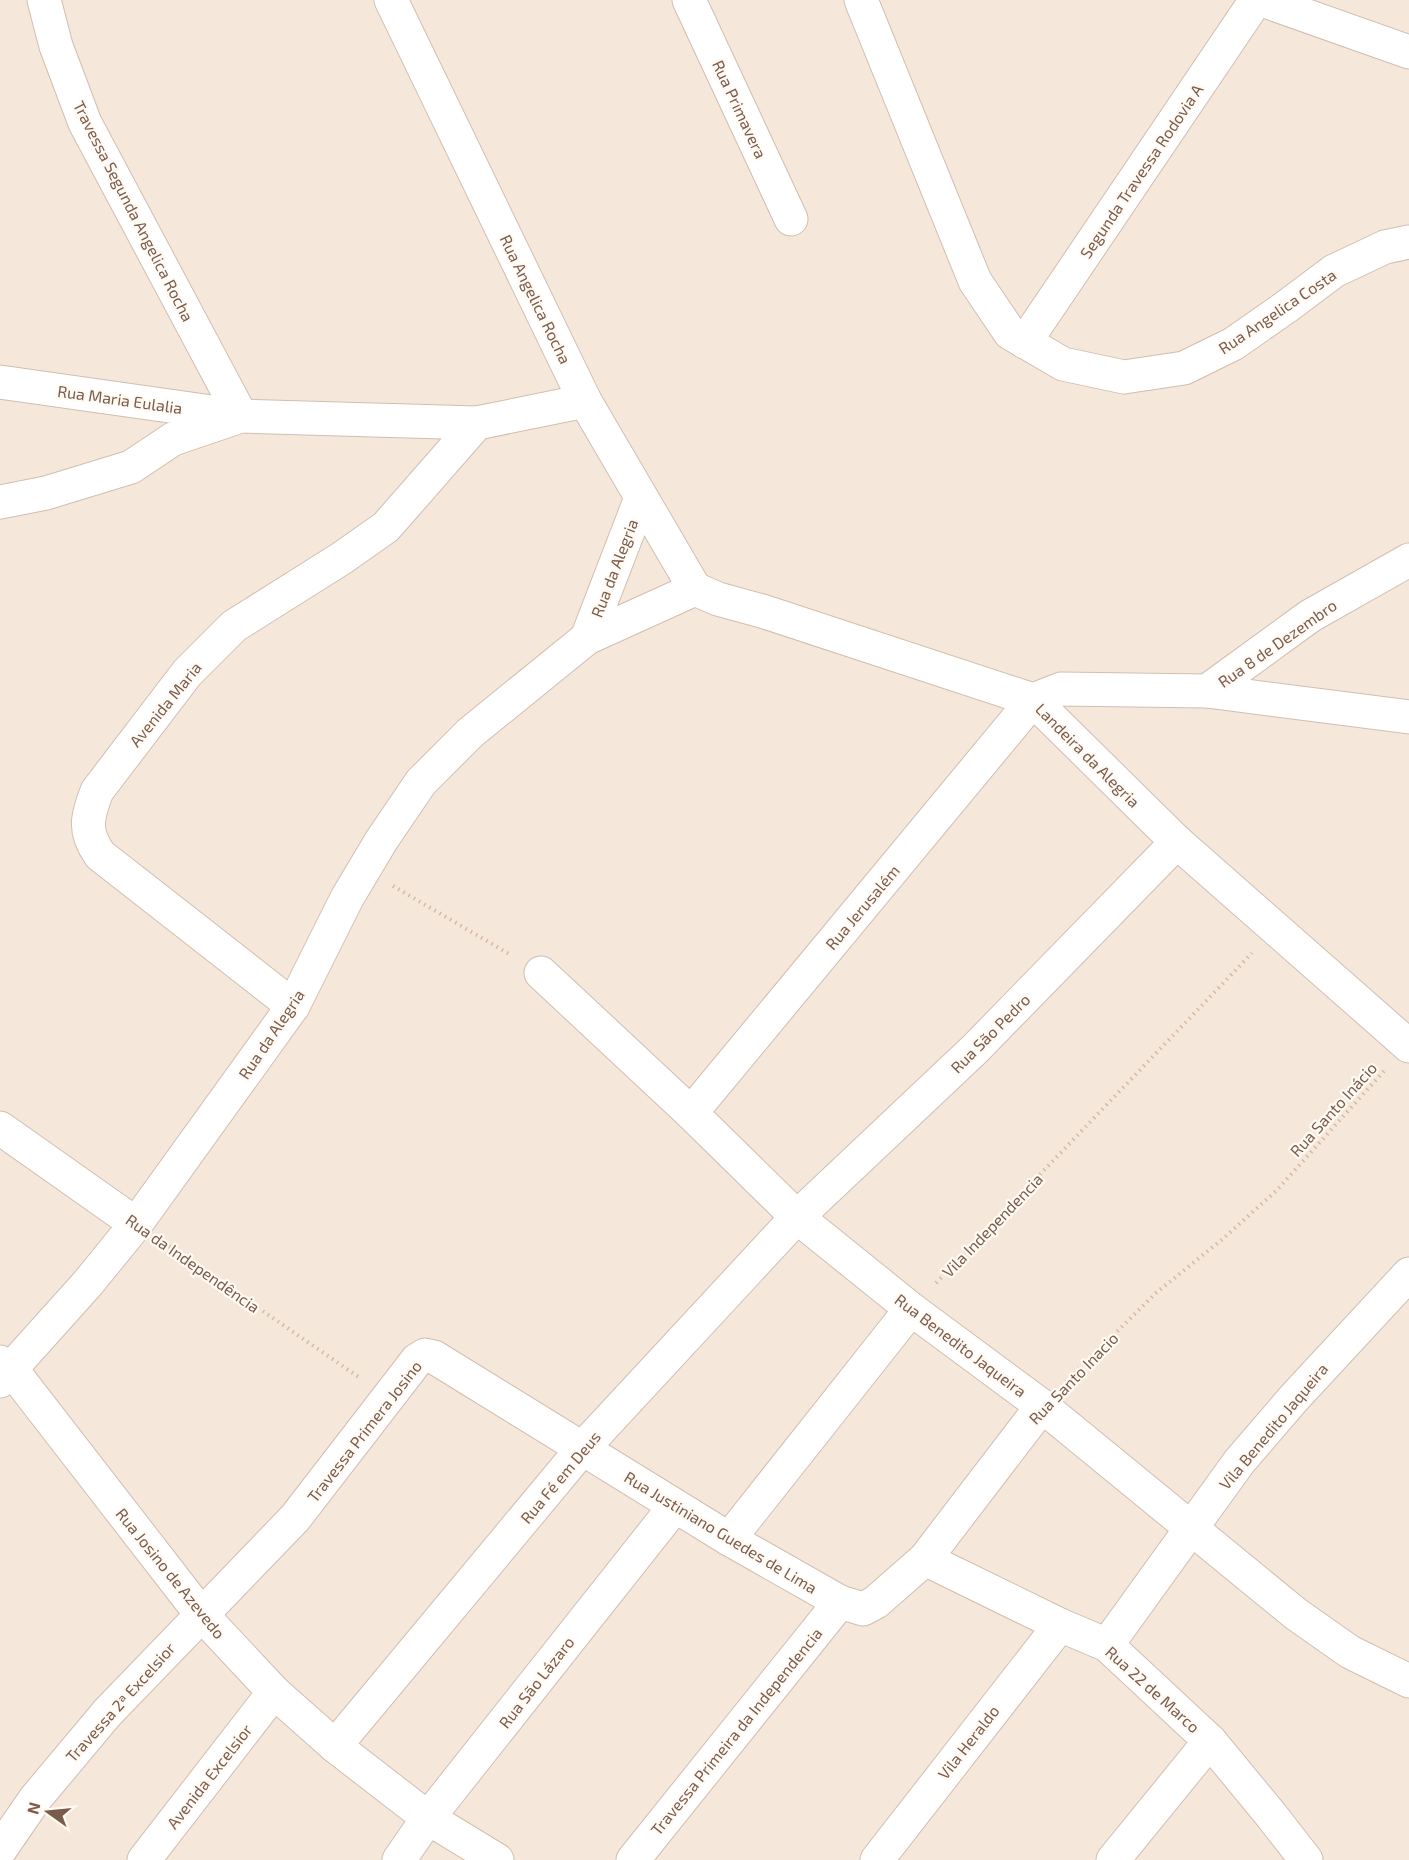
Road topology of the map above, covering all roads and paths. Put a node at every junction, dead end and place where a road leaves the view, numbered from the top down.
1 (44, 0) edge
2 (391, 0) edge
3 (689, 0) edge
4 (861, 0) edge
5 (1273, 2) edge
6 (1409, 52) edge
7 (791, 219) dead end
8 (1409, 242) edge
9 (1018, 338) junction
10 (0, 382) edge
11 (585, 401) junction
12 (241, 416) junction
13 (477, 423) junction
14 (641, 498) junction
15 (0, 502) edge
16 (1409, 560) edge
17 (695, 589) junction
18 (587, 638) junction
19 (1207, 691) junction
20 (1033, 700) junction
21 (1409, 717) edge
22 (1177, 842) junction
23 (364, 869) junction
24 (1276, 928) junction
25 (541, 973) joint
26 (293, 1006) junction
27 (1408, 1045) edge
28 (691, 1113) junction
29 (0, 1128) edge
30 (1277, 1190) joint
31 (797, 1217) junction
32 (136, 1224) junction
33 (1409, 1274) edge
34 (911, 1309) junction
35 (4, 1371) edge
36 (388, 1398) junction
37 (1042, 1406) junction
38 (582, 1449) junction
39 (675, 1506) junction
40 (1191, 1528) junction
41 (729, 1539) junction
42 (925, 1559) junction
43 (851, 1606) junction
44 (201, 1614) junction
45 (1060, 1625) junction
46 (1107, 1646) junction
47 (1409, 1681) edge
48 (274, 1692) junction
49 (1209, 1741) junction
50 (336, 1746) junction
51 (428, 1818) junction
52 (0, 1850) edge
53 (144, 1860) edge
54 (399, 1860) edge
55 (497, 1860) edge
56 (633, 1860) edge
57 (877, 1860) edge
58 (1113, 1860) edge
59 (1306, 1860) edge

1 - 12 street, Travessa Segunda Angelica Rocha
2 - 11 street, Rua Angelica Rocha
3 - 7 street, Rua Primavera
4 - 9 street
5 - 6 street
5 - 9 street, Segunda Travessa Rodovia A
8 - 9 street, Rua Angelica Costa
10 - 12 street, Rua Maria Eulalia
11 - 13 street
11 - 14 street, Rua Angelica Rocha
12 - 13 street
12 - 15 street
13 - 26 street, Avenida Maria
14 - 17 street, Rua Angelica Rocha
14 - 18 street, Rua da Alegria
16 - 19 street, Rua 8 de Dezembro
17 - 18 street, Rua da Alegria
17 - 20 street, Landeira da Alegria
18 - 23 street, Rua da Alegria
19 - 20 street, Rua 8 de Dezembro
19 - 21 street, Rua 8 de Dezembro
20 - 22 street, Landeira da Alegria
20 - 28 street, Rua Jerusalém
22 - 24 street, Landeira da Alegria
22 - 31 street, Rua São Pedro
23 - 25 path
23 - 26 street, Rua da Alegria
24 - 27 street, Landeira da Alegria
24 - 34 path, Vila Independencia
25 - 28 street, Rua Benedito Jaqueira
26 - 32 street, Rua da Alegria
27 - 30 path, Rua Santo Inácio
28 - 31 street, Rua Benedito Jaqueira
29 - 32 street, Rua da Independência
30 - 37 path, Rua Santo Inacio
31 - 34 street, Rua Benedito Jaqueira
31 - 38 street, Rua Fé em Deus
32 - 35 street, Rua da Alegria
32 - 36 path, Rua da Independência
33 - 40 street, Vila Benedito Jaqueira
34 - 37 street, Rua Benedito Jaqueira
34 - 41 street
35 - 44 street, Rua Josino de Azevedo
36 - 38 street, Travessa Primera Josino
36 - 44 street, Travessa Primera Josino
37 - 40 street, Rua Benedito Jaqueira
37 - 42 street, Rua Santo Inacio
38 - 39 street, Rua Justiniano Guedes de Lima
38 - 50 street, Rua Fé em Deus
39 - 41 street, Rua Justiniano Guedes de Lima
39 - 51 street, Rua São Lázaro
40 - 46 street, Vila Benedito Jaqueira
40 - 47 street, Rua Benedito Jaqueira
41 - 43 street, Rua Justiniano Guedes de Lima
42 - 43 street, Rua Santo Inacio
42 - 45 street, Rua 22 de Marco
43 - 56 street, Travessa Primeira da Independencia
44 - 48 street, Rua Josino de Azevedo
44 - 52 street, Travessa 2ª Excelsior
45 - 46 street, Rua 22 de Marco
45 - 57 street, Vila Heraldo
46 - 49 street, Rua 22 de Marco
48 - 50 street, Rua Josino de Azevedo
48 - 53 street, Avenida Excelsior
49 - 58 street
49 - 59 street, Rua 22 de Marco
50 - 51 street, Rua Josino de Azevedo
51 - 54 street, Rua São Lázaro
51 - 55 street, Rua Josino de Azevedo

